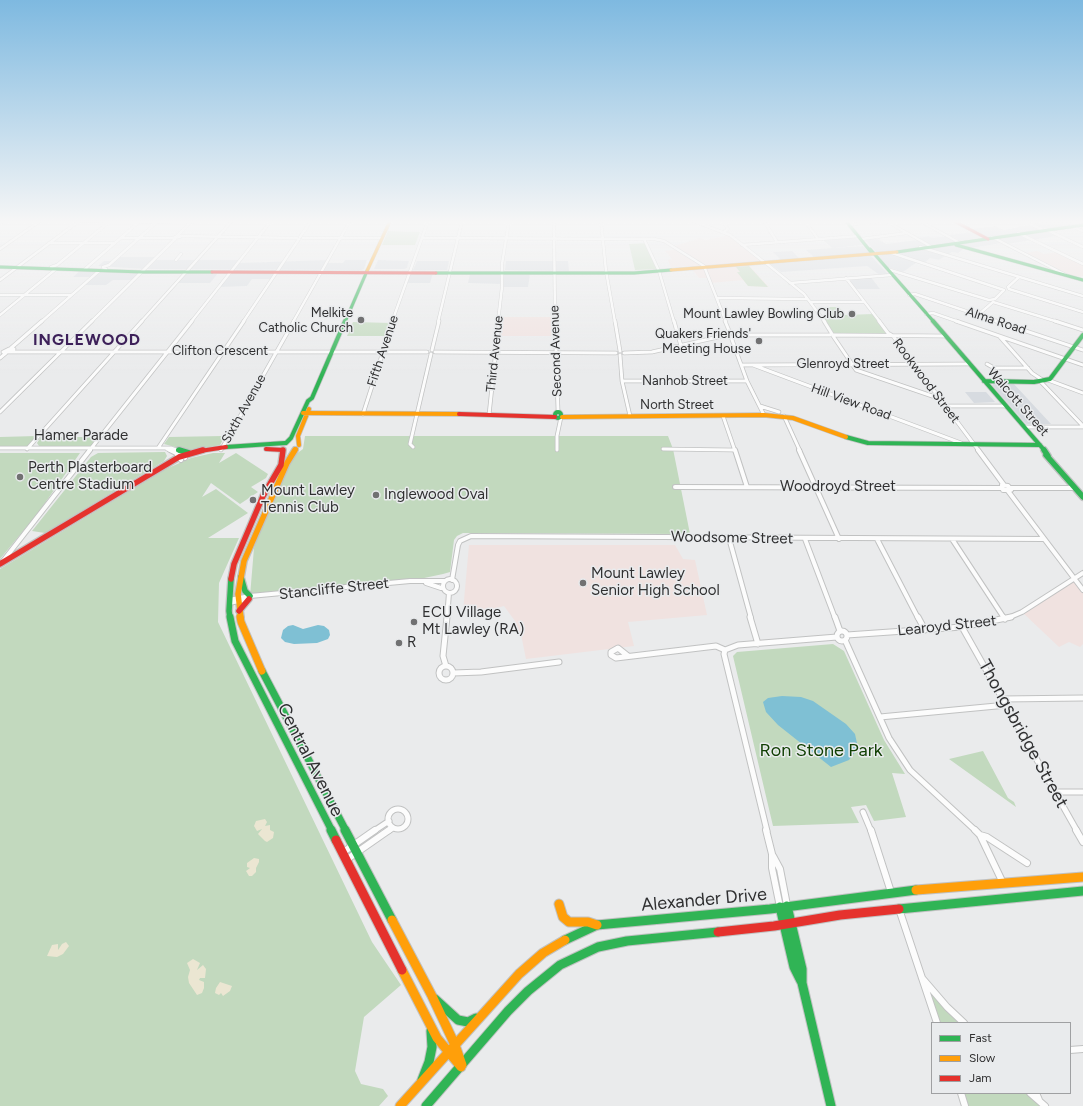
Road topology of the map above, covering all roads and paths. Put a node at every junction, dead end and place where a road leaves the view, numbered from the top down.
1 (410, 272) edge
2 (450, 272) edge
3 (502, 272) edge
4 (554, 272) edge
5 (607, 272) edge
6 (10, 273) edge
7 (49, 273) edge
8 (98, 273) edge
9 (140, 273) edge
10 (186, 273) edge
11 (231, 273) edge
12 (275, 273) edge
13 (320, 273) edge
14 (367, 273) edge
15 (659, 273) edge
16 (707, 273) edge
17 (777, 273) edge
18 (890, 273) edge
19 (902, 273) edge
20 (953, 273) edge
21 (1004, 273) edge
22 (1056, 273) edge
23 (1060, 273) edge
24 (892, 275) junction
25 (1019, 277) junction
26 (846, 278) junction
27 (0, 280) edge
28 (1083, 281) edge
29 (790, 283) junction
30 (912, 294) junction
31 (0, 295) edge
32 (24, 295) junction
33 (71, 295) junction
34 (1083, 296) edge
35 (717, 298) junction
36 (807, 298) junction
37 (992, 301) junction
38 (810, 302) junction
39 (864, 302) junction
40 (1083, 312) edge
41 (928, 314) junction
42 (0, 315) edge
43 (978, 315) junction
44 (1083, 330) edge
45 (729, 334) junction
46 (832, 335) junction
47 (1083, 335) edge
48 (733, 336) junction
49 (893, 336) junction
50 (944, 336) junction
51 (1000, 337) junction
52 (681, 346) junction
53 (1073, 347) junction
54 (12, 350) junction
55 (1083, 350) edge
56 (0, 351) edge
57 (62, 351) junction
58 (116, 351) junction
59 (169, 351) junction
60 (223, 351) junction
61 (275, 351) junction
62 (620, 351) junction
63 (5, 352) junction
64 (333, 352) junction
65 (383, 352) junction
66 (431, 352) junction
67 (496, 353) junction
68 (557, 353) junction
69 (624, 353) junction
70 (618, 354) junction
71 (0, 358) edge
72 (1064, 358) junction
73 (742, 364) junction
74 (753, 364) junction
75 (852, 364) junction
76 (914, 364) junction
77 (968, 364) junction
78 (987, 364) dead end
79 (1083, 365) edge
80 (1028, 368) junction
81 (1054, 372) junction
82 (982, 380) junction
83 (1040, 380) junction
84 (1048, 380) junction
85 (622, 381) junction
86 (747, 381) junction
87 (1083, 393) edge
88 (940, 398) junction
89 (760, 406) junction
90 (945, 406) junction
91 (1004, 406) junction
92 (0, 412) edge
93 (305, 414) junction
94 (363, 414) junction
95 (418, 414) junction
96 (781, 414) junction
97 (489, 415) junction
98 (764, 415) junction
99 (558, 416) junction
100 (630, 416) junction
101 (723, 416) junction
102 (1024, 427) junction
103 (1083, 427) edge
104 (950, 441) junction
105 (286, 443) junction
106 (943, 444) junction
107 (973, 444) junction
108 (1037, 444) junction
109 (297, 447) junction
110 (413, 447) dead end
111 (0, 448) edge
112 (27, 448) junction
113 (158, 448) junction
114 (92, 449) junction
115 (222, 449) junction
116 (663, 449) dead end
117 (283, 450) junction
118 (557, 450) dead end
119 (734, 450) junction
120 (180, 456) junction
121 (159, 469) junction
122 (675, 487) dead end
123 (747, 487) junction
124 (816, 487) junction
125 (1002, 487) junction
126 (1075, 488) junction
127 (1009, 490) junction
128 (1083, 497) edge
129 (265, 511) junction
130 (256, 515) junction
131 (25, 535) junction
132 (729, 538) junction
133 (805, 539) junction
134 (839, 539) junction
135 (877, 539) junction
136 (952, 539) junction
137 (1044, 539) junction
138 (22, 551) junction
139 (0, 564) edge
140 (1083, 573) edge
141 (240, 575) junction
142 (1074, 579) junction
143 (452, 580) junction
144 (410, 581) junction
145 (445, 581) junction
146 (441, 588) junction
147 (1083, 590) edge
148 (449, 593) junction
149 (250, 597) junction
150 (238, 599) junction
151 (229, 601) junction
152 (239, 611) junction
153 (1005, 619) junction
154 (962, 626) junction
155 (925, 630) junction
156 (840, 631) junction
157 (837, 636) junction
158 (846, 638) junction
159 (758, 644) junction
160 (725, 650) junction
161 (628, 656) dead end
162 (559, 662) dead end
163 (446, 666) junction
164 (453, 673) junction
165 (1083, 698) edge
166 (1003, 699) junction
167 (1007, 705) junction
168 (880, 717) junction
169 (1055, 792) junction
170 (1083, 792) edge
171 (863, 812) dead end
172 (389, 821) junction
173 (393, 828) junction
174 (980, 835) junction
175 (1083, 842) edge
176 (353, 845) junction
177 (356, 852) junction
178 (342, 853) junction
179 (772, 854) junction
180 (346, 860) junction
181 (1027, 863) dead end
182 (1083, 877) edge
183 (1003, 882) junction
184 (1083, 891) edge
185 (891, 892) junction
186 (559, 904) dead end
187 (787, 906) junction
188 (780, 907) junction
189 (899, 909) junction
190 (791, 923) junction
191 (784, 924) junction
192 (597, 925) junction
193 (920, 976) junction
194 (802, 983) junction
195 (432, 996) junction
196 (478, 1018) junction
197 (937, 1022) edge
198 (963, 1022) edge
199 (430, 1026) junction
200 (455, 1044) junction
201 (1083, 1049) edge
202 (1071, 1050) edge
203 (448, 1053) junction
204 (462, 1066) junction
205 (420, 1085) junction
206 (961, 1094) edge
207 (1031, 1094) edge
208 (1036, 1094) edge
209 (1039, 1101) junction
210 (400, 1106) edge
211 (426, 1106) edge
212 (831, 1106) edge
213 (965, 1106) edge
214 (1045, 1106) edge

1 - 65 street, Fifth Avenue
2 - 66 street
3 - 67 street, Third Avenue
4 - 68 street, Second Avenue
5 - 62 street
6 - 27 street
7 - 32 street
8 - 33 street
9 - 57 street
10 - 58 street
11 - 59 street
12 - 60 street
13 - 61 street, Sixth Avenue
14 - 64 main road, Central Avenue
15 - 52 street
16 - 35 street
17 - 29 street
18 - 24 main road, Walcott Street
19 - 37 street
20 - 37 street
21 - 25 street
22 - 28 main road
23 - 28 main road
24 - 26 street
24 - 30 main road, Walcott Street
25 - 34 street
25 - 40 street
26 - 29 street
26 - 39 street, Rookwood Street
29 - 36 street
30 - 41 main road, Walcott Street
30 - 43 street, Alma Road
31 - 32 street
32 - 33 street
32 - 42 street
33 - 54 street
35 - 36 street
35 - 45 street
36 - 38 street
37 - 43 street
37 - 44 street
38 - 39 street
38 - 46 street
39 - 49 street, Rookwood Street
41 - 50 main road, Walcott Street
41 - 51 street
43 - 53 street, Alma Road
45 - 48 street
45 - 52 street
46 - 48 street
46 - 49 street
46 - 75 street
47 - 53 main road
48 - 73 street
49 - 50 street
49 - 76 street, Rookwood Street
50 - 77 main road, Walcott Street
51 - 72 street
51 - 80 street
52 - 69 street
53 - 55 street, Alma Road
53 - 72 main road
54 - 57 street, Clifton Crescent
54 - 63 street
56 - 63 street
57 - 58 street, Clifton Crescent
57 - 92 street
58 - 59 street, Clifton Crescent
58 - 112 street
59 - 60 street, Clifton Crescent
59 - 114 street
60 - 61 street, Clifton Crescent
60 - 113 street
61 - 64 street, Clifton Crescent
61 - 115 street, Sixth Avenue
62 - 69 street
62 - 70 street
63 - 71 street
64 - 65 street, Clifton Crescent
64 - 93 main road, Central Avenue
65 - 66 street, Clifton Crescent
65 - 94 street, Fifth Avenue
66 - 67 street, Clifton Crescent
66 - 95 street
67 - 68 street, Clifton Crescent
67 - 97 street, Third Avenue
68 - 70 street, Clifton Crescent
68 - 99 street, Second Avenue
69 - 70 street
70 - 85 street
72 - 79 street
72 - 81 main road
73 - 74 street, Glenroyd Street
73 - 86 street
74 - 75 street, Glenroyd Street
74 - 104 street, Hill View Road
75 - 76 street, Glenroyd Street
75 - 88 street
76 - 77 street, Glenroyd Street
76 - 88 street, Rookwood Street
77 - 82 main road, Walcott Street
78 - 80 street
80 - 83 street
81 - 83 main road
81 - 84 main road
82 - 83 main road
82 - 91 main road, Walcott Street
83 - 84 main road
83 - 103 street
84 - 87 street
85 - 86 street, Nanhob Street
85 - 100 street
86 - 89 street
88 - 90 street, Rookwood Street
89 - 96 street
89 - 98 street
90 - 91 street
90 - 107 street, Rookwood Street
91 - 102 main road, Walcott Street
91 - 108 main road, Walcott Street
93 - 94 main road, North Street
93 - 105 main road, Central Avenue
93 - 109 main road, Central Avenue
94 - 95 main road, North Street
95 - 97 main road, North Street
95 - 110 street
96 - 98 main road, North Street
96 - 106 main road, North Street
96 - 124 street
97 - 99 main road, North Street
98 - 101 main road, North Street
99 - 100 main road, North Street
99 - 118 street, Second Avenue
100 - 101 main road, North Street
101 - 119 street
102 - 103 street
102 - 108 main road, Walcott Street
104 - 106 main road
104 - 107 main road
105 - 109 main road
105 - 115 main road
105 - 117 main road, Central Avenue
106 - 107 main road
107 - 108 main road
107 - 125 street, Rookwood Street
108 - 126 main road, Walcott Street
109 - 117 main road
109 - 129 main road, Central Avenue
111 - 112 street, Hamer Parade
112 - 114 street, Hamer Parade
113 - 114 street, Hamer Parade
113 - 120 street, Hamer Parade
114 - 131 street
115 - 117 main road
115 - 120 main road
115 - 120 main road
116 - 119 street
117 - 130 main road, Central Avenue
119 - 123 street
120 - 121 main road
120 - 121 main road
121 - 138 main road
122 - 123 street, Woodroyd Street
123 - 124 street, Woodroyd Street
124 - 125 street, Woodroyd Street
124 - 134 street
125 - 127 street
126 - 127 street
126 - 128 main road, Walcott Street
127 - 137 street
129 - 130 main road
129 - 141 main road, Central Avenue
130 - 151 main road, Central Avenue
131 - 138 street
131 - 139 street
132 - 133 street, Woodsome Street
132 - 143 street, Woodsome Street
132 - 159 street
133 - 134 street, Woodsome Street
133 - 156 street
134 - 135 street, Woodsome Street
135 - 136 street, Woodsome Street
135 - 155 street
136 - 137 street, Woodsome Street
136 - 153 street
137 - 142 street
138 - 139 main road
140 - 142 street, Learoyd Street
141 - 149 main road
141 - 150 main road, Central Avenue
142 - 147 street
142 - 153 street, Learoyd Street
143 - 145 street, Stancliffe Street
143 - 148 street
144 - 145 street, Stancliffe Street
144 - 146 street, Stancliffe Street
144 - 149 street, Stancliffe Street
145 - 146 street
146 - 148 street, Stancliffe Street
148 - 163 street
149 - 150 street, Stancliffe Street
149 - 152 main road
150 - 151 street, Stancliffe Street
150 - 152 main road, Central Avenue
151 - 178 main road, Central Avenue
152 - 176 main road, Central Avenue
153 - 154 street, Learoyd Street
154 - 155 street, Learoyd Street
154 - 166 street, Thongsbridge Street
155 - 158 street, Learoyd Street
156 - 157 street
156 - 158 street
157 - 158 street
157 - 159 street
158 - 168 street
159 - 160 street
160 - 161 street
160 - 179 street
162 - 164 street
163 - 164 street
163 - 164 street
165 - 166 street
166 - 167 street, Thongsbridge Street
167 - 168 street
167 - 169 street, Thongsbridge Street
168 - 174 street
169 - 170 street
169 - 175 street, Thongsbridge Street
171 - 185 street
172 - 173 street
172 - 173 street
172 - 176 street
173 - 177 street
174 - 181 street
174 - 183 street
176 - 177 main road, Central Avenue
176 - 178 street
177 - 180 street
177 - 195 main road, Central Avenue
178 - 180 main road, Central Avenue
179 - 187 street
179 - 188 street
180 - 199 main road, Central Avenue
182 - 183 main road, Alexander Drive
183 - 185 main road, Alexander Drive
184 - 189 main road, Alexander Drive
185 - 187 main road, Alexander Drive
186 - 192 main road
187 - 188 main road, Alexander Drive
187 - 190 main road
188 - 191 main road
188 - 192 main road, Alexander Drive
189 - 190 main road, Alexander Drive
189 - 193 street
190 - 191 main road, Alexander Drive
190 - 194 main road
191 - 194 main road
191 - 204 main road, Alexander Drive
192 - 196 main road, Alexander Drive
193 - 197 street
193 - 198 street
194 - 212 main road
195 - 196 main road
195 - 200 main road, Central Avenue
196 - 200 main road, Alexander Drive
199 - 203 main road, Central Avenue
199 - 205 main road
200 - 203 main road, Alexander Drive
200 - 204 main road, Central Avenue
201 - 202 street
203 - 204 main road, Central Avenue
203 - 205 main road, Alexander Drive
204 - 211 main road, Alexander Drive
205 - 210 main road, Alexander Drive
206 - 213 street
207 - 209 street
208 - 209 street
209 - 214 street

